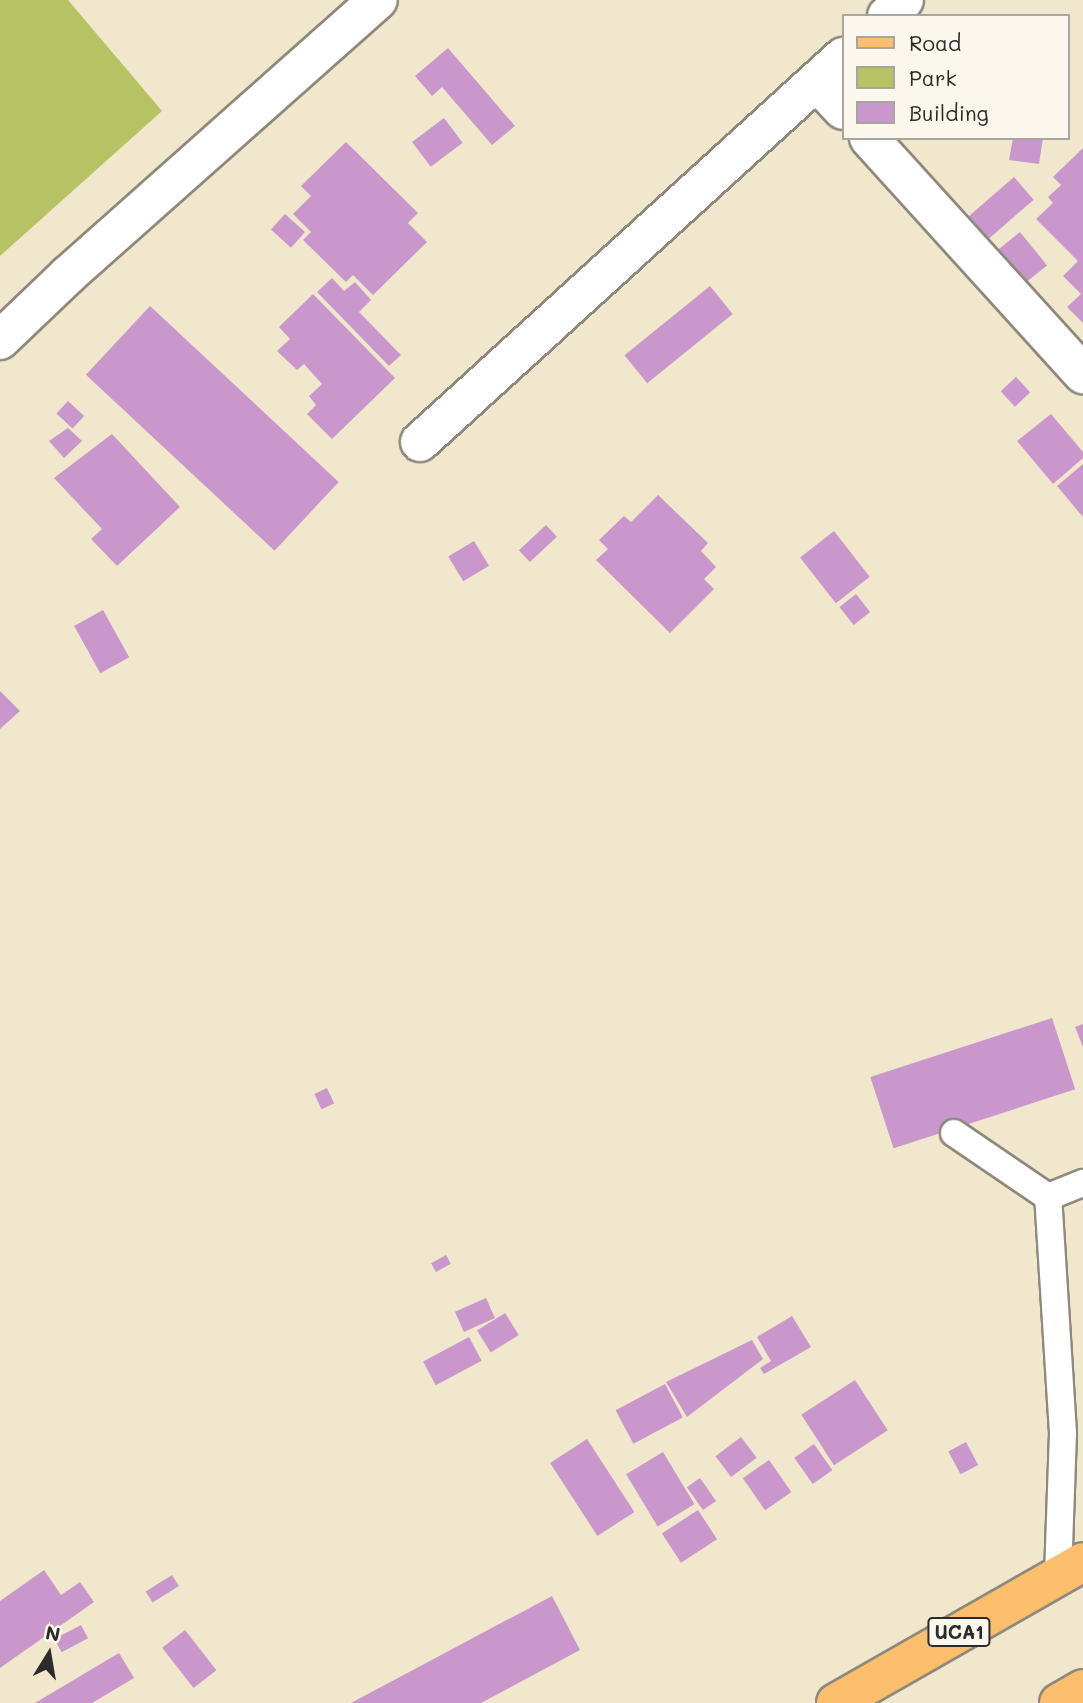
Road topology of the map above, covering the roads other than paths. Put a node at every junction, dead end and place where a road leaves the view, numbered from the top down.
1 (377, 0) edge
2 (904, 0) edge
3 (889, 14) edge
4 (830, 69) edge
5 (842, 107) edge
6 (871, 140) edge
7 (0, 340) edge
8 (1083, 374) edge
9 (420, 442) dead end
10 (954, 1133) dead end
11 (1083, 1183) edge
12 (1048, 1197) junction
13 (1073, 1428) edge
14 (1070, 1569) edge
15 (1083, 1689) edge
16 (836, 1703) edge
17 (1059, 1703) edge

1 - 7 street
2 - 3 street
4 - 5 street
4 - 9 street
6 - 8 street
10 - 12 lane
11 - 12 lane
12 - 13 lane
13 - 14 lane
14 - 16 main road, UCA1
15 - 17 main road

